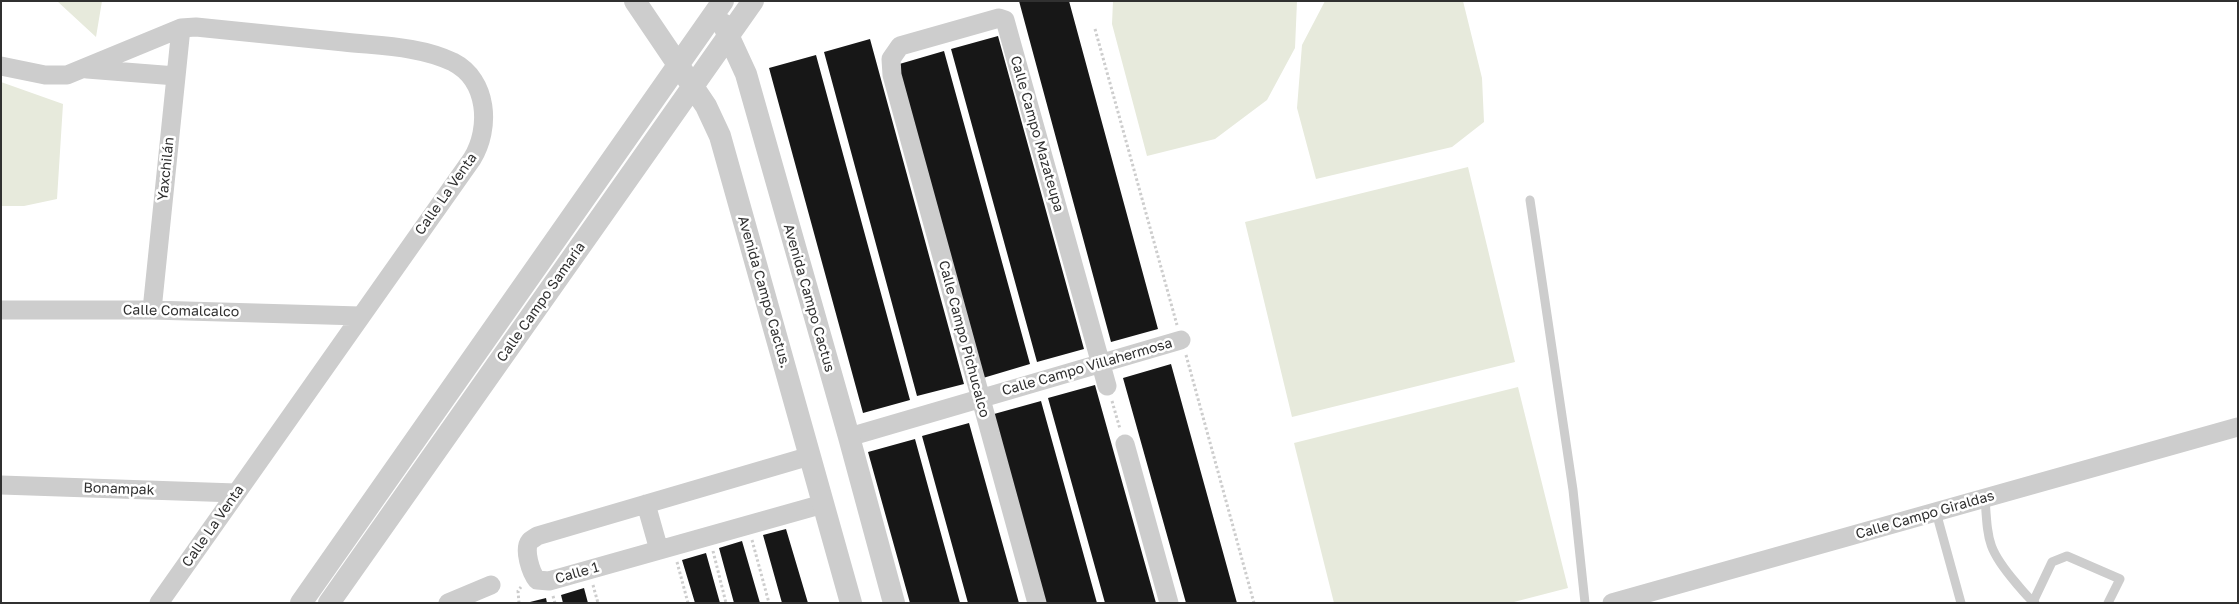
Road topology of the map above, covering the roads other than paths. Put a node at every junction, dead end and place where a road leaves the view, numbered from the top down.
1 (635, 1) edge
2 (753, 1) edge
3 (714, 5) edge
4 (181, 28) junction
5 (728, 35) junction
6 (1, 66) edge
7 (679, 66) junction
8 (84, 69) junction
9 (892, 75) joint
10 (176, 76) junction
11 (693, 85) junction
12 (1530, 200) dead end
13 (1, 310) edge
14 (152, 310) junction
15 (360, 316) junction
16 (1181, 340) road end
17 (1101, 363) junction
18 (1108, 386) road end
19 (979, 398) junction
20 (2238, 427) edge
21 (849, 437) junction
22 (1125, 444) road end
23 (810, 456) junction
24 (1, 485) edge
25 (236, 493) junction
26 (1985, 498) junction
27 (646, 504) junction
28 (823, 504) junction
29 (1936, 512) junction
30 (666, 548) junction
31 (491, 585) dead end
32 (312, 599) edge
33 (453, 602) edge
34 (2034, 602) edge
35 (159, 603) edge
36 (329, 603) edge
37 (851, 603) edge
38 (894, 603) edge
39 (1037, 603) edge
40 (1169, 603) edge
41 (1585, 603) edge
42 (1612, 603) edge
43 (1961, 603) edge
44 (2108, 603) edge

1 - 7 street, Avenida Campo Cactus.
2 - 5 street, Calle Campo Samaria
3 - 5 street, Avenida Campo Cactus
3 - 7 street, Calle Campo Samaria
4 - 8 street, Calle La Venta
4 - 10 street, Yaxchilán
4 - 15 street, Calle La Venta
5 - 11 street, Calle Campo Samaria
5 - 21 street, Avenida Campo Cactus
6 - 8 street, Calle La Venta
7 - 11 street, Avenida Campo Cactus.
7 - 32 street, Calle Campo Samaria
8 - 10 street
9 - 17 street, Calle Campo Mazateupa
9 - 19 street, Calle Campo Pichucalco
10 - 14 street, Yaxchilán
11 - 23 street, Avenida Campo Cactus.
11 - 36 street, Calle Campo Samaria
12 - 41 lane
13 - 14 street, Calle Comalcalco
14 - 15 street, Calle Comalcalco
15 - 25 street, Calle La Venta
16 - 17 street, Calle Campo Villahermosa
17 - 18 street, Calle Campo Mazateupa
17 - 19 street, Calle Campo Villahermosa
19 - 21 street, Calle Campo Villahermosa
19 - 39 street, Calle Campo Pichucalco
20 - 26 street, Calle Campo Giraldas
21 - 38 street, Avenida Campo Cactus
22 - 40 street
23 - 27 street, Calle 1
23 - 28 street, Avenida Campo Cactus.
24 - 25 street, Bonampak
25 - 35 street, Calle La Venta
26 - 29 street, Calle Campo Giraldas
26 - 34 lane
27 - 30 street
27 - 30 street, Calle 1
28 - 30 street, Calle 1
28 - 37 street, Avenida Campo Cactus.
29 - 42 street, Calle Campo Giraldas
29 - 43 lane
31 - 33 street
34 - 44 lane

